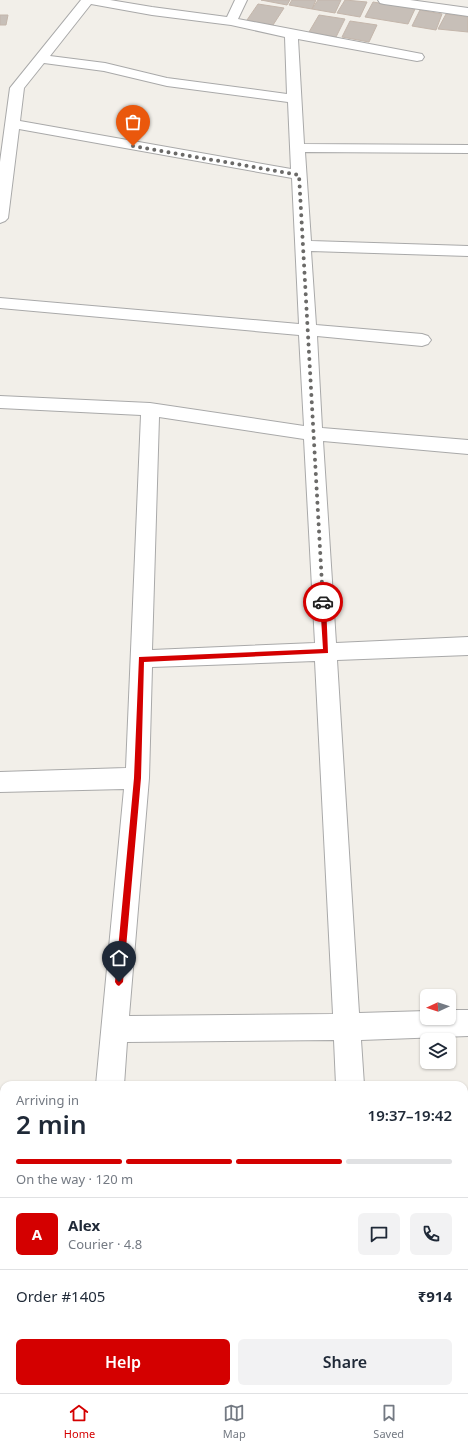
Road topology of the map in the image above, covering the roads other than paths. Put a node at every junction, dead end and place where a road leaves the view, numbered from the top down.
1 (88, 0) edge
2 (241, 0) edge
3 (384, 0) edge
4 (155, 5) edge
5 (468, 12) edge
6 (231, 21) junction
7 (291, 34) junction
8 (417, 57) dead end
9 (40, 59) junction
10 (294, 99) junction
11 (12, 124) junction
12 (297, 148) junction
13 (468, 149) edge
14 (299, 175) junction
15 (0, 218) edge
16 (303, 246) junction
17 (468, 251) edge
18 (0, 303) edge
19 (307, 329) junction
20 (422, 340) dead end
21 (0, 402) edge
22 (150, 409) junction
23 (313, 434) junction
24 (468, 447) edge
25 (468, 646) edge
26 (326, 651) junction
27 (141, 659) junction
28 (137, 778) junction
29 (0, 782) edge
30 (468, 1023) edge
31 (347, 1027) junction
32 (115, 1029) junction
33 (110, 1081) edge
34 (350, 1081) edge

1 - 4 street
1 - 9 street
2 - 6 street
3 - 5 street
4 - 6 street
6 - 7 street
7 - 8 street
7 - 10 street
9 - 10 street
9 - 11 street
10 - 12 street
11 - 14 street
11 - 15 street
12 - 13 street
12 - 14 street
14 - 16 street
16 - 17 street
16 - 19 street
18 - 19 street
19 - 20 street
19 - 23 street
21 - 22 street
22 - 23 street
22 - 27 street
23 - 24 street
23 - 26 street
25 - 26 street
26 - 27 street
26 - 31 street
27 - 28 street
28 - 29 street
28 - 32 street
30 - 31 street
31 - 32 street
31 - 34 street
32 - 33 street

